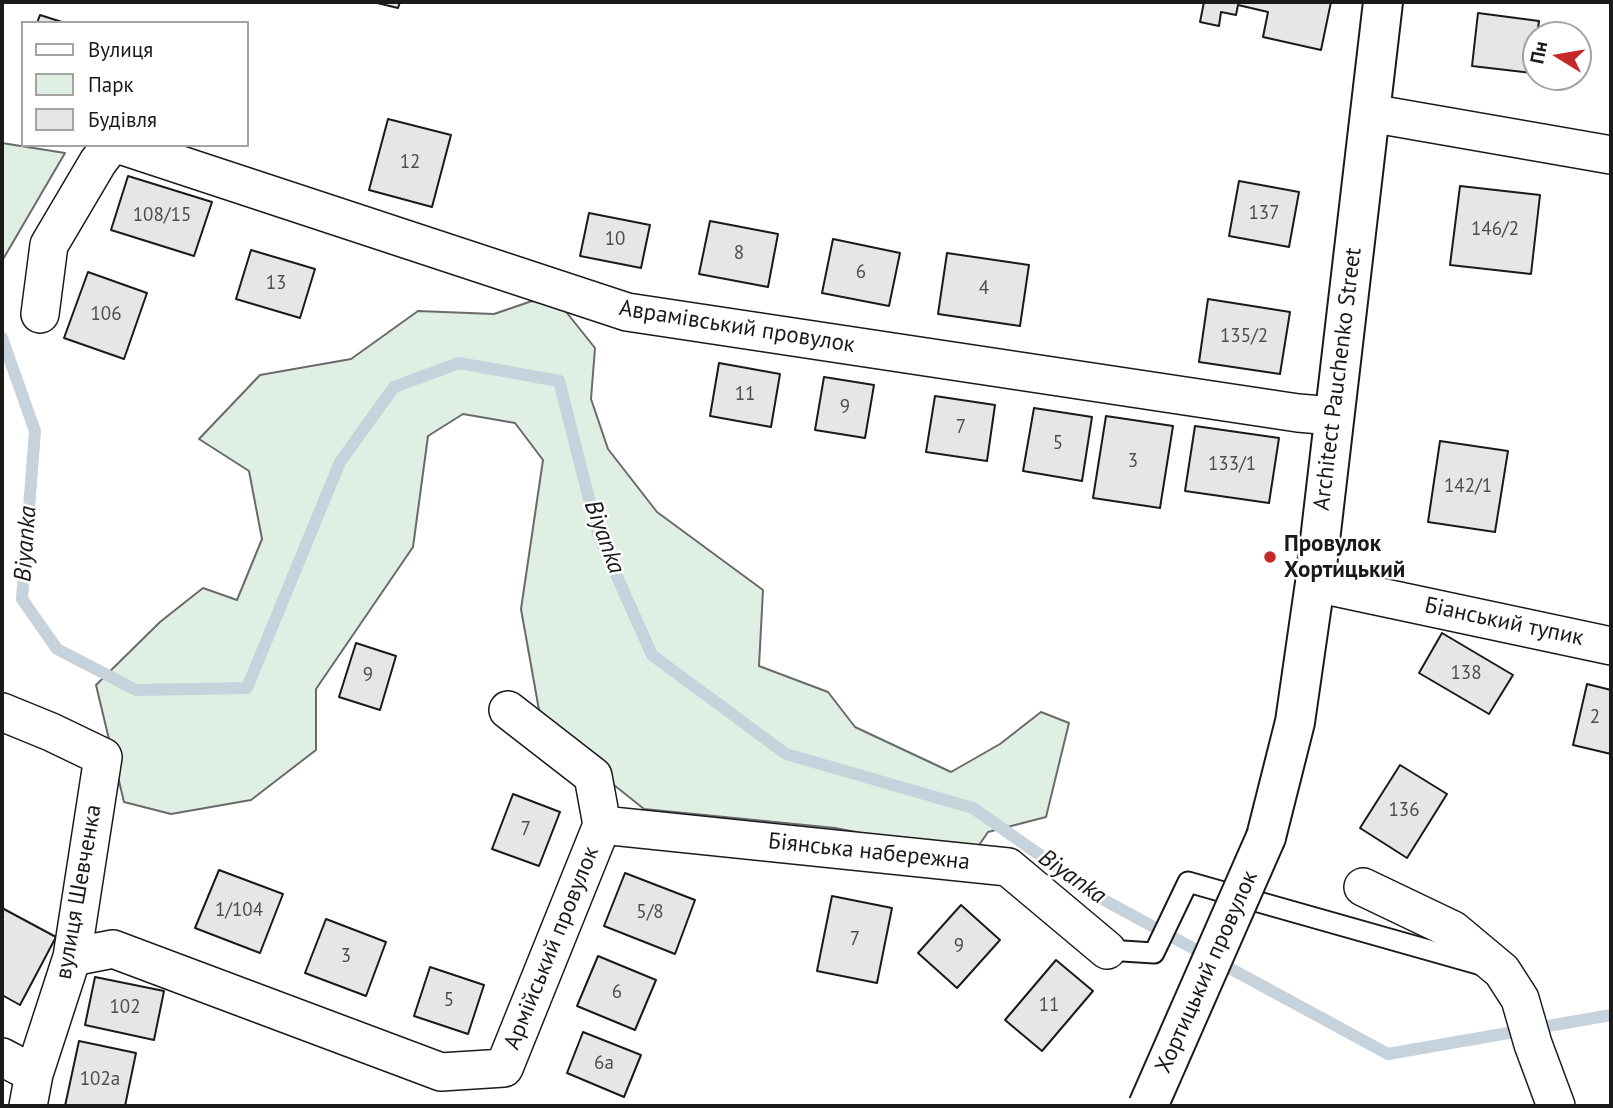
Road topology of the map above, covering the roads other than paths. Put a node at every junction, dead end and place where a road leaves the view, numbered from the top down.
1 (1383, 2) edge
2 (1370, 113) junction
3 (109, 147) edge
4 (126, 147) edge
5 (1611, 155) edge
6 (40, 314) dead end
7 (1333, 416) junction
8 (1314, 583) junction
9 (1611, 646) edge
10 (508, 710) dead end
11 (2, 712) edge
12 (601, 825) junction
13 (1266, 837) joint
14 (1363, 887) dead end
15 (1107, 950) joint
16 (72, 957) junction
17 (1511, 985) junction
18 (2, 1056) edge
19 (31, 1090) edge
20 (1148, 1106) edge
21 (1556, 1106) edge

1 - 2 street, Architect Pauchenko Street
2 - 5 street
2 - 7 street, Architect Pauchenko Street
3 - 6 street
4 - 7 street, Аврамівський провулок
7 - 8 street, Architect Pauchenko Street
8 - 9 street, Біанський тупик
8 - 13 street, Architect Pauchenko Street
10 - 12 street, Армійський провулок
11 - 16 street, вулиця Шевченка
12 - 15 street, Біянська набережна
12 - 16 street, Армійський провулок
13 - 20 street, Хортицький провулок, bridge
14 - 17 street
15 - 17 lane
16 - 19 street, вулиця Шевченка
17 - 21 street
18 - 19 street

